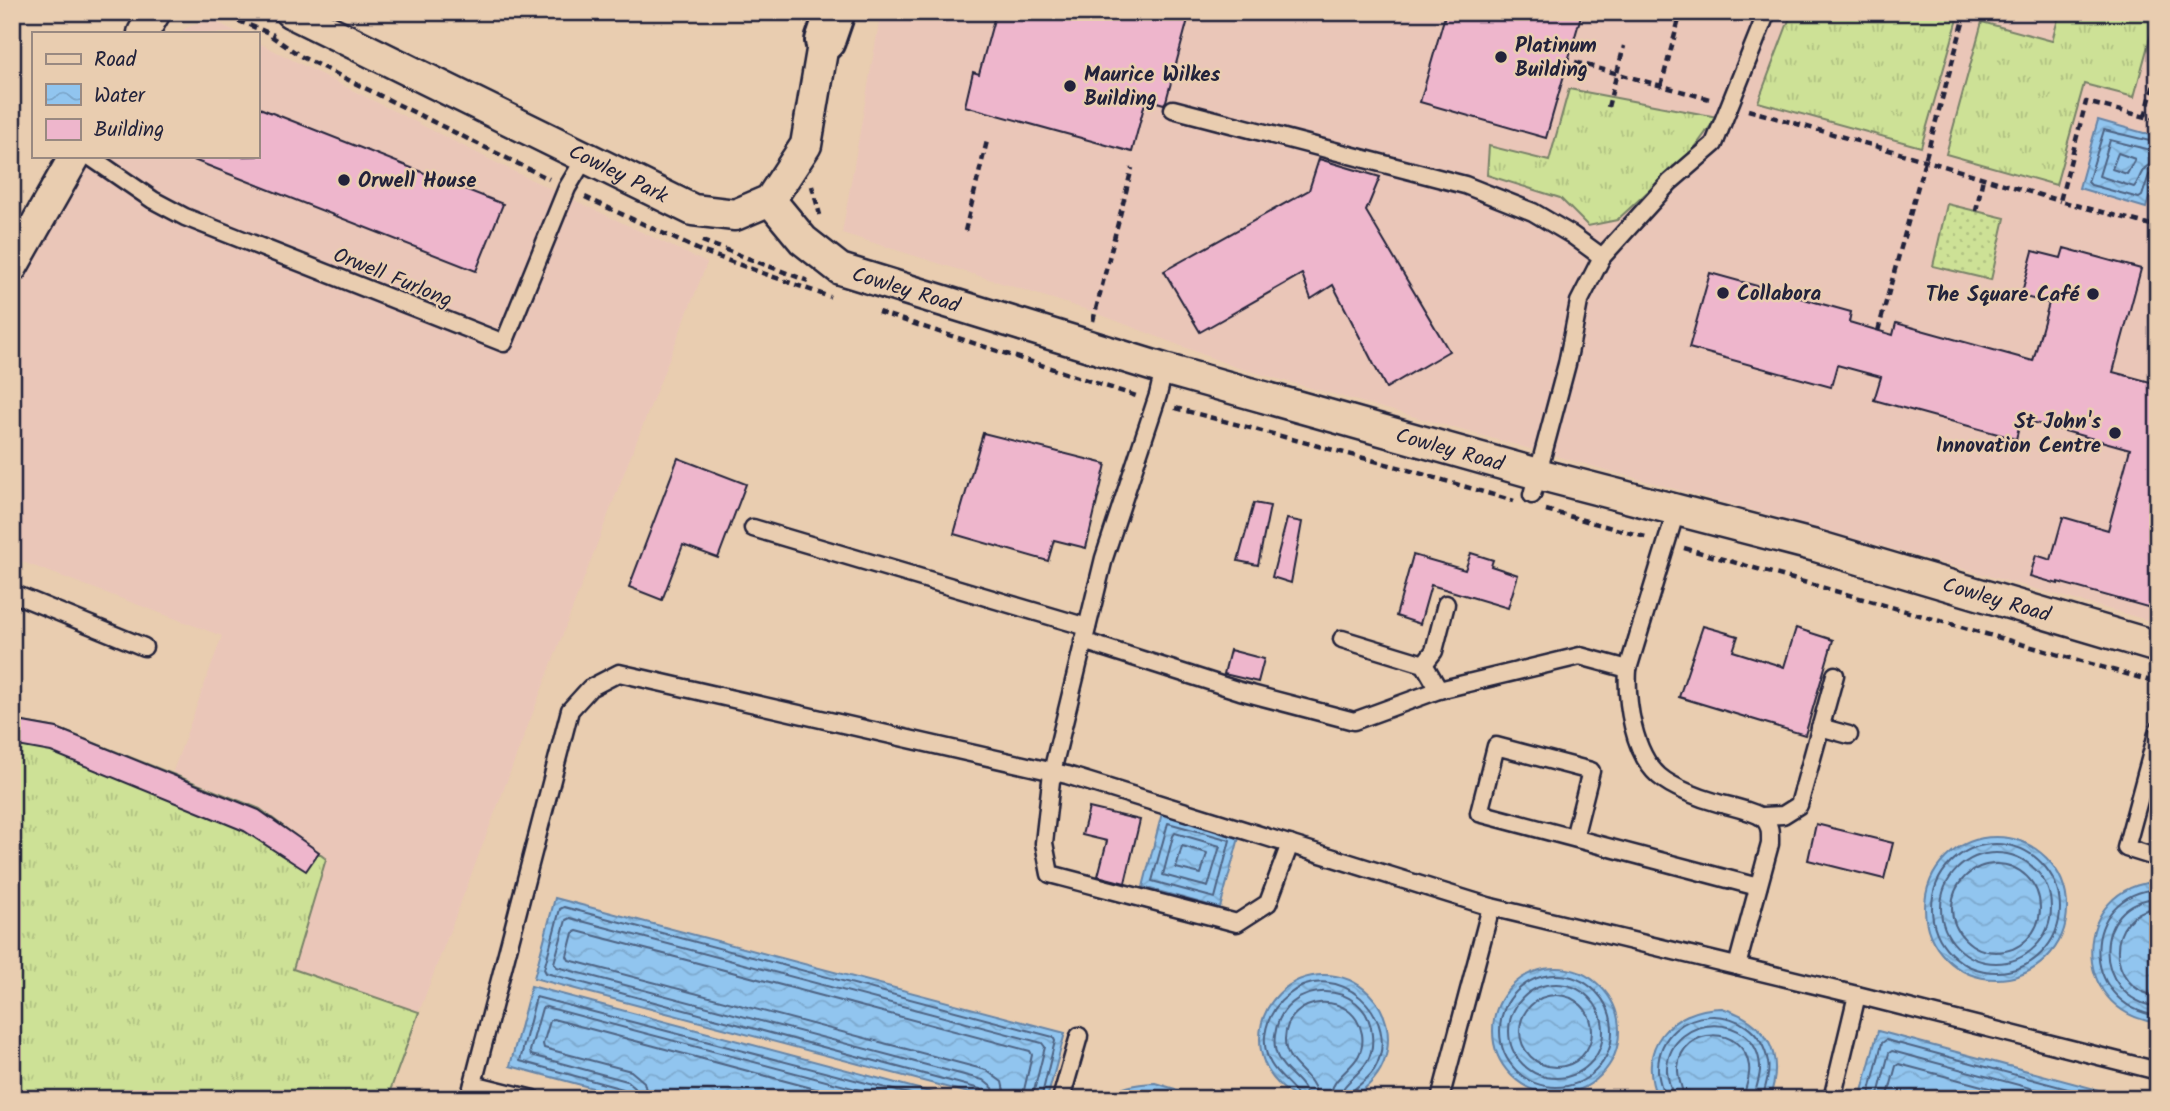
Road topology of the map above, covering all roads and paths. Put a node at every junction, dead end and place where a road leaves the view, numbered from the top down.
1 (135, 12) edge
2 (155, 12) edge
3 (184, 12) edge
4 (198, 12) edge
5 (216, 12) edge
6 (290, 12) edge
7 (1681, 12) edge
8 (1768, 12) edge
9 (1966, 12) edge
10 (829, 22) edge
11 (258, 28) dead end
12 (142, 32) edge
13 (143, 32) edge
14 (1624, 46) dead end
15 (2158, 70) edge
16 (1661, 86) dead end
17 (1608, 107) dead end
18 (1173, 109) dead end
19 (2144, 116) junction
20 (2158, 120) edge
21 (987, 141) dead end
22 (74, 158) edge
23 (92, 158) edge
24 (585, 158) junction
25 (1924, 160) junction
26 (1132, 168) dead end
27 (1983, 178) junction
28 (770, 201) junction
29 (2060, 201) junction
30 (1976, 211) dead end
31 (2158, 218) edge
32 (2157, 227) edge
33 (965, 232) dead end
34 (1602, 257) junction
35 (12, 267) edge
36 (1878, 331) dead end
37 (1087, 346) junction
38 (1164, 369) junction
39 (1535, 484) junction
40 (1677, 509) junction
41 (753, 528) dead end
42 (12, 593) edge
43 (1446, 604) dead end
44 (1085, 634) junction
45 (1342, 639) dead end
46 (144, 647) dead end
47 (2158, 647) edge
48 (1424, 664) junction
49 (1628, 669) junction
50 (1835, 675) dead end
51 (1439, 690) junction
52 (1820, 727) junction
53 (2158, 730) edge
54 (1849, 735) dead end
55 (1052, 772) junction
56 (1762, 817) junction
57 (1574, 838) junction
58 (1290, 844) junction
59 (2158, 858) edge
60 (1758, 887) junction
61 (1491, 907) junction
62 (1737, 966) junction
63 (1857, 995) junction
64 (1079, 1036) dead end
65 (2158, 1071) edge
66 (471, 1091) edge
67 (533, 1099) edge
68 (1061, 1099) edge
69 (1440, 1099) edge
70 (1832, 1099) edge

1 - 12 street
2 - 13 street
3 - 4 path
5 - 11 path
6 - 24 street, Cowley Park
7 - 16 path
8 - 34 lane
9 - 25 path
10 - 28 street
14 - 17 path
15 - 19 path
18 - 34 lane
19 - 20 path
19 - 29 path
21 - 33 path
22 - 35 street
23 - 24 lane, Orwell Furlong
24 - 28 street, Cowley Park
25 - 27 path
25 - 36 path
26 - 37 path
27 - 29 path
27 - 30 path
28 - 37 street, Cowley Road
29 - 32 path
31 - 32 path
34 - 39 lane
37 - 38 street, Cowley Road
38 - 39 street, Cowley Road
38 - 44 lane
39 - 40 street, Cowley Road
40 - 47 street, Cowley Road
40 - 49 lane
41 - 44 lane
42 - 46 lane
43 - 48 lane
44 - 51 lane
44 - 55 lane
45 - 48 lane
48 - 51 lane
49 - 51 lane
49 - 56 lane
50 - 52 lane
52 - 54 lane
52 - 56 lane
53 - 59 lane
55 - 58 lane
55 - 58 lane
55 - 66 lane
56 - 60 lane
57 - 57 lane
57 - 60 lane
58 - 61 lane
60 - 62 lane
61 - 62 lane
61 - 69 lane
62 - 63 lane
63 - 65 lane
63 - 70 lane
64 - 68 lane
66 - 67 lane

